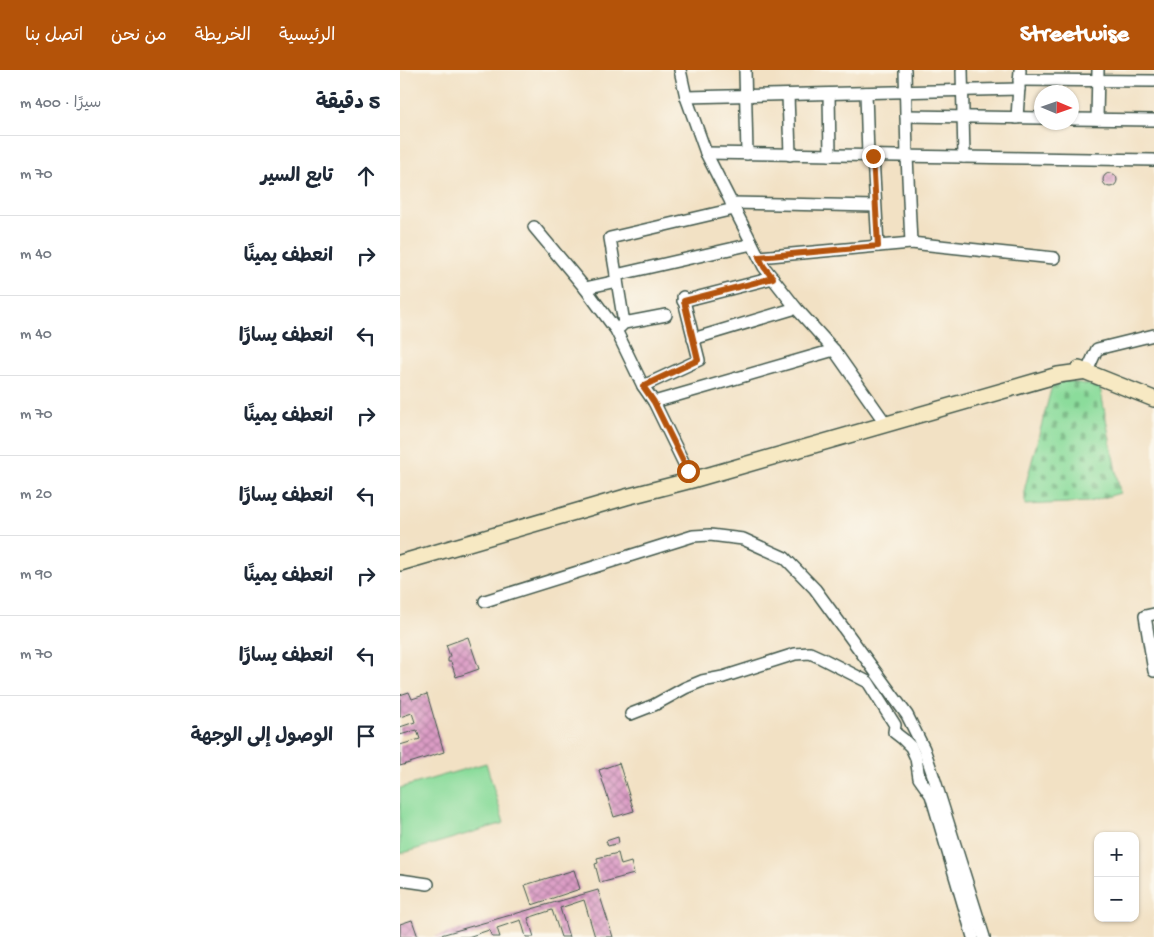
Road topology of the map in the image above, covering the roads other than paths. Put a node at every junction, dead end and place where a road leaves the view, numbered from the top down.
1 (680, 70) edge
2 (745, 70) edge
3 (905, 70) edge
4 (962, 70) edge
5 (1098, 75) edge
6 (1019, 80) edge
7 (1154, 81) edge
8 (962, 90) junction
9 (906, 92) junction
10 (866, 93) junction
11 (829, 94) junction
12 (788, 95) junction
13 (746, 96) junction
14 (686, 97) junction
15 (906, 116) junction
16 (963, 117) junction
17 (1017, 118) junction
18 (1034, 118) edge
19 (1079, 118) edge
20 (1097, 119) junction
21 (1154, 120) edge
22 (706, 153) junction
23 (747, 154) junction
24 (790, 154) junction
25 (830, 155) junction
26 (870, 156) junction
27 (907, 156) junction
28 (964, 157) junction
29 (1154, 160) edge
30 (733, 206) junction
31 (875, 206) junction
32 (534, 227) dead end
33 (912, 243) junction
34 (752, 244) junction
35 (878, 246) junction
36 (759, 257) junction
37 (1054, 258) dead end
38 (617, 278) junction
39 (773, 278) junction
40 (585, 288) junction
41 (796, 308) junction
42 (666, 315) dead end
43 (620, 327) junction
44 (1154, 335) edge
45 (693, 338) junction
46 (834, 350) junction
47 (1087, 372) junction
48 (643, 386) junction
49 (1154, 399) edge
50 (654, 402) junction
51 (883, 420) junction
52 (690, 476) junction
53 (400, 563) edge
54 (485, 601) dead end
55 (1154, 614) edge
56 (1154, 671) edge
57 (631, 714) dead end
58 (400, 880) edge
59 (428, 884) dead end
60 (973, 937) edge
61 (984, 937) edge

1 - 14 street
2 - 13 street
3 - 9 street
4 - 8 street
5 - 6 street
5 - 7 street
5 - 20 street
6 - 8 street
6 - 17 street
8 - 9 street
8 - 16 street
9 - 10 street
9 - 15 street
10 - 11 street
10 - 26 street
11 - 12 street
11 - 25 street
12 - 13 street
12 - 24 street
13 - 14 street
13 - 23 street
14 - 22 street
15 - 16 street
15 - 27 street
16 - 17 street
16 - 28 street
17 - 18 street
19 - 20 street
20 - 21 street
22 - 23 street
22 - 30 street
23 - 24 street
24 - 25 street
25 - 26 street
26 - 27 street
26 - 31 street
27 - 28 street
27 - 33 street
28 - 29 street
30 - 31 street
30 - 34 street
30 - 38 street
31 - 35 street
32 - 40 street
33 - 35 street
33 - 37 street
34 - 36 street
34 - 38 street
35 - 36 street
36 - 39 street
38 - 40 street
38 - 43 street
39 - 41 street
39 - 45 street
40 - 43 street
41 - 45 street
41 - 46 street
42 - 43 street
43 - 48 street
44 - 47 street
45 - 48 street
46 - 50 street
46 - 51 street
47 - 49 street
47 - 51 street
48 - 50 street
50 - 52 street
51 - 52 street
52 - 53 street
54 - 61 street
55 - 56 street
57 - 60 street
58 - 59 street

